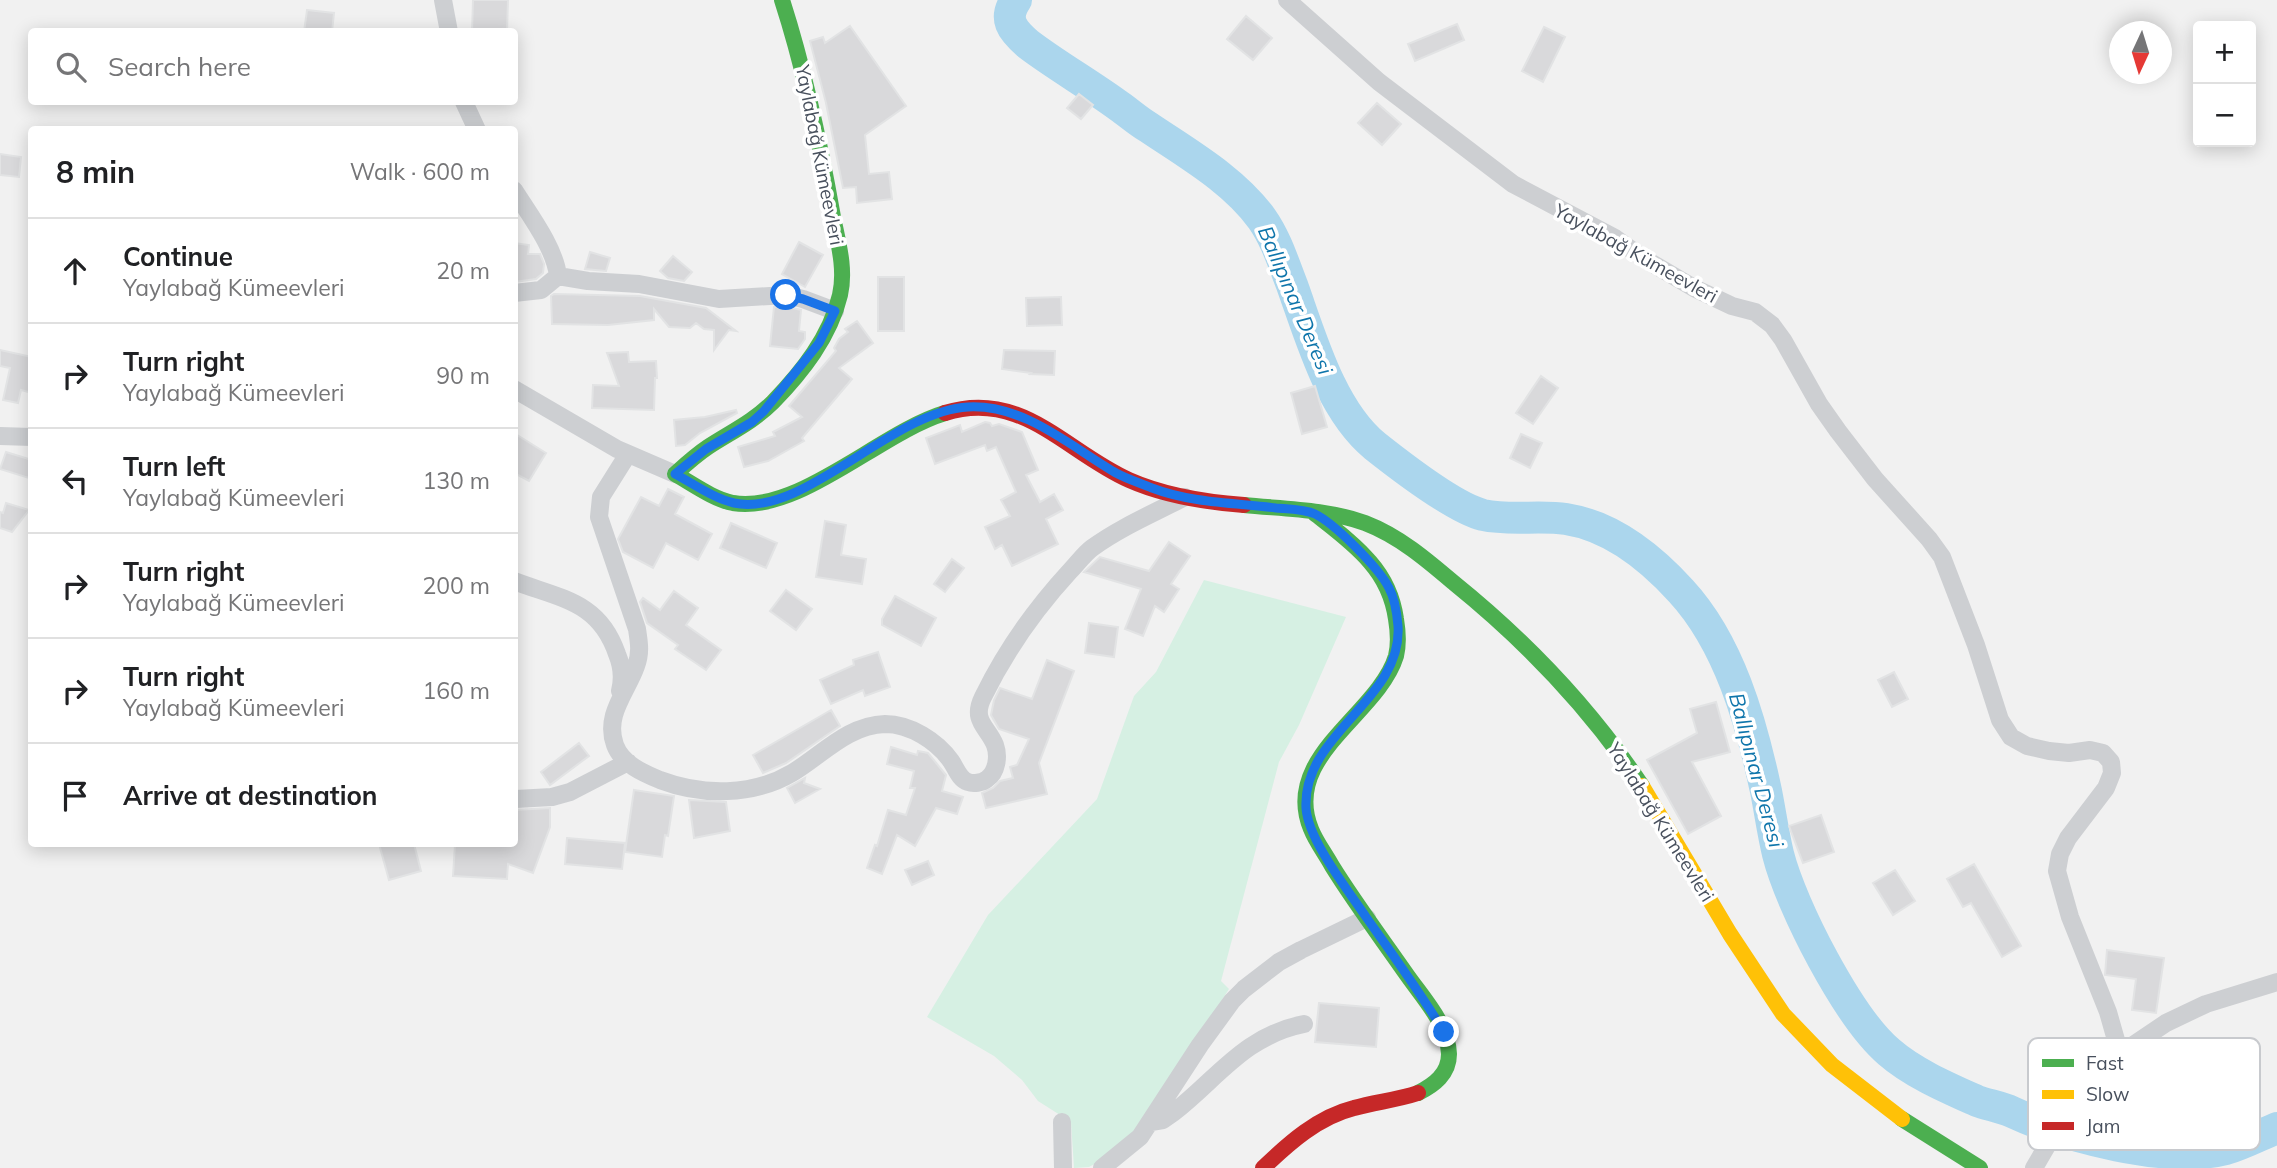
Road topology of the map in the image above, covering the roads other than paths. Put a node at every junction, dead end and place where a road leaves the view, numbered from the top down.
1 (443, 0) edge
2 (782, 0) edge
3 (1287, 0) edge
4 (448, 28) edge
5 (465, 105) edge
6 (473, 126) edge
7 (518, 197) edge
8 (558, 276) junction
9 (518, 293) edge
10 (835, 311) junction
11 (518, 391) edge
12 (0, 436) edge
13 (28, 437) edge
14 (628, 454) junction
15 (675, 474) junction
16 (1185, 497) junction
17 (1314, 513) junction
18 (518, 582) edge
19 (615, 708) junction
20 (628, 762) junction
21 (518, 799) edge
22 (1367, 918) junction
23 (2277, 982) edge
24 (1304, 1024) dead end
25 (2115, 1038) edge
26 (2144, 1038) edge
27 (1062, 1122) dead end
28 (1151, 1122) junction
29 (2046, 1150) edge
30 (1063, 1168) edge
31 (1102, 1168) edge
32 (1263, 1168) edge
33 (1980, 1168) edge
34 (2035, 1168) edge

1 - 4 street
2 - 10 street, Yaylabağ Kümeevleri
3 - 25 street, Yaylabağ Kümeevleri
5 - 6 street
7 - 8 street
8 - 9 street
8 - 10 street
10 - 15 street, Yaylabağ Kümeevleri
11 - 14 street, Yaylabağ Kümeevleri
12 - 13 street
14 - 15 street, Yaylabağ Kümeevleri
14 - 19 street
15 - 16 street, Yaylabağ Kümeevleri
16 - 17 street, Yaylabağ Kümeevleri
16 - 20 street
17 - 22 street
17 - 33 street, Yaylabağ Kümeevleri
18 - 19 street
19 - 20 street
20 - 21 street
22 - 28 street
22 - 32 street
23 - 26 street
24 - 28 street
27 - 30 street
28 - 31 street
29 - 34 street

